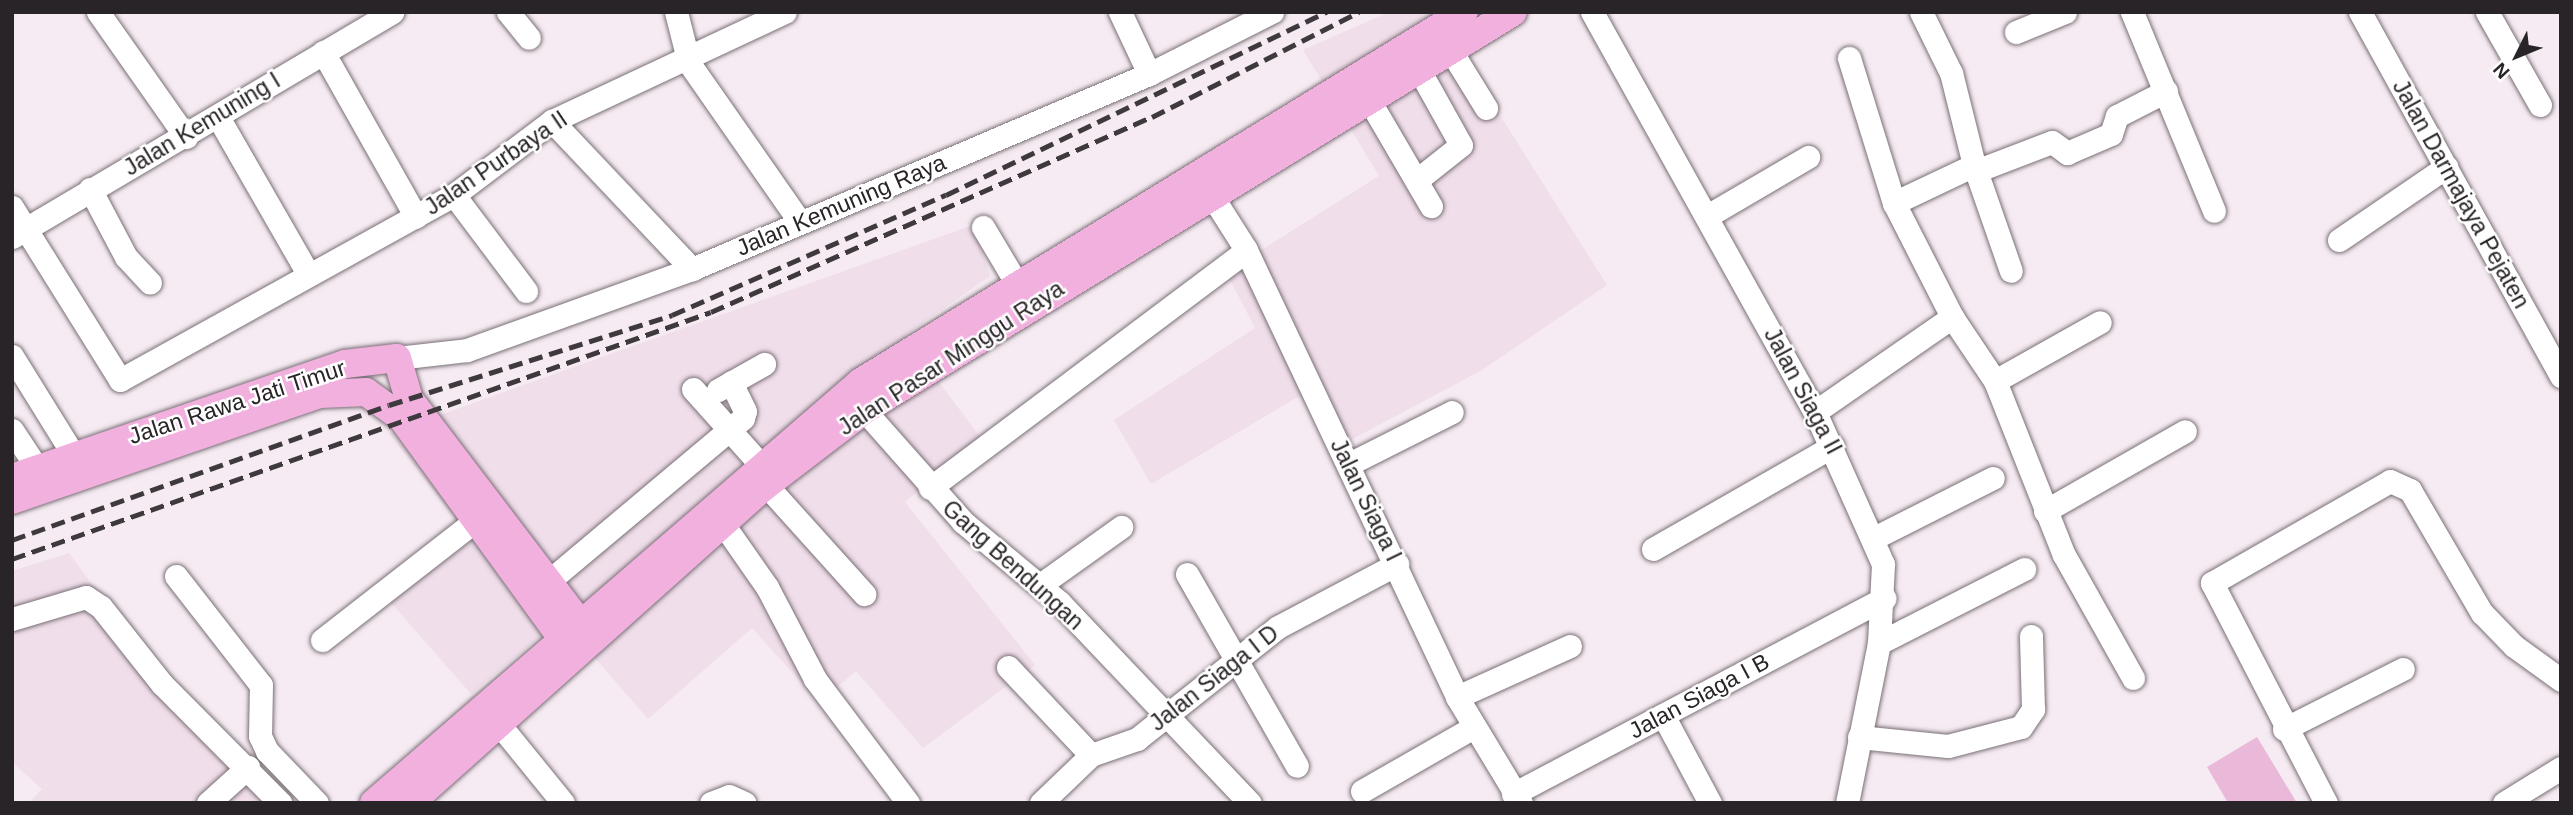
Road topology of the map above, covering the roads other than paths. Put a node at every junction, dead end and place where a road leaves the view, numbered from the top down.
1 (98, 12) edge
2 (393, 12) edge
3 (508, 12) edge
4 (676, 12) edge
5 (785, 12) edge
6 (1120, 12) edge
7 (1272, 12) edge
8 (1464, 12) edge
9 (1513, 12) edge
10 (1592, 12) edge
11 (1921, 12) edge
12 (2065, 12) edge
13 (2132, 12) edge
14 (2360, 12) edge
15 (2487, 12) edge
16 (760, 17) edge
17 (2016, 32) dead end
18 (529, 38) dead end
19 (323, 52) junction
20 (1849, 58) dead end
21 (689, 63) junction
22 (1460, 66) junction
23 (1149, 74) junction
24 (1424, 79) junction
25 (2166, 91) junction
26 (2540, 105) dead end
27 (1486, 108) dead end
28 (1376, 110) junction
29 (218, 117) junction
30 (552, 121) junction
31 (186, 137) junction
32 (1808, 157) dead end
33 (2446, 167) junction
34 (1975, 168) junction
35 (1417, 180) junction
36 (90, 190) junction
37 (454, 195) junction
38 (1894, 203) junction
39 (1217, 206) junction
40 (1431, 206) dead end
41 (12, 207) edge
42 (2214, 211) dead end
43 (1709, 215) junction
44 (416, 217) junction
45 (800, 222) junction
46 (983, 227) dead end
47 (20, 231) edge
48 (2339, 240) dead end
49 (1245, 250) junction
50 (692, 269) junction
51 (2011, 271) dead end
52 (307, 272) junction
53 (150, 283) dead end
54 (1017, 284) junction
55 (526, 291) dead end
56 (1952, 317) junction
57 (2100, 321) dead end
58 (12, 356) edge
59 (397, 358) junction
60 (764, 364) dead end
61 (345, 365) junction
62 (2561, 376) edge
63 (1995, 381) junction
64 (731, 382) junction
65 (320, 394) junction
66 (864, 410) junction
67 (1451, 412) dead end
68 (1815, 412) junction
69 (733, 428) junction
70 (12, 430) edge
71 (2185, 431) dead end
72 (1833, 446) junction
73 (1349, 464) junction
74 (81, 466) junction
75 (763, 475) junction
76 (44, 477) junction
77 (12, 478) edge
78 (1993, 478) dead end
79 (924, 481) junction
80 (12, 500) edge
81 (2045, 511) junction
82 (485, 513) junction
83 (723, 524) junction
84 (1121, 527) dead end
85 (1874, 538) junction
86 (1653, 549) dead end
87 (1397, 564) junction
88 (2024, 569) dead end
89 (1187, 574) dead end
90 (176, 576) dead end
91 (1040, 585) junction
92 (540, 588) junction
93 (864, 594) dead end
94 (1884, 598) junction
95 (12, 619) edge
96 (570, 630) junction
97 (2031, 636) dead end
98 (322, 640) dead end
99 (1878, 643) junction
100 (1570, 646) dead end
101 (1237, 659) junction
102 (1008, 667) dead end
103 (2403, 669) dead end
104 (2133, 678) dead end
105 (2561, 680) edge
106 (1457, 697) junction
107 (1167, 715) junction
108 (1663, 715) junction
109 (498, 723) junction
110 (1472, 728) junction
111 (2284, 729) junction
112 (1859, 737) junction
113 (1091, 755) junction
114 (1297, 766) dead end
115 (248, 767) junction
116 (2561, 768) edge
117 (1362, 791) dead end
118 (559, 797) edge
119 (1517, 798) edge
120 (208, 803) edge
121 (280, 803) edge
122 (317, 803) edge
123 (374, 803) edge
124 (410, 803) edge
125 (711, 803) edge
126 (745, 803) edge
127 (908, 803) edge
128 (1041, 803) edge
129 (1250, 803) edge
130 (1710, 803) edge
131 (1847, 803) edge
132 (2326, 803) edge
133 (2504, 803) edge

1 - 31 street
2 - 19 street, Jalan Kemuning I
3 - 18 street
4 - 21 street
5 - 16 street, Jalan Purbaya II
6 - 23 street
7 - 23 street, Jalan Kemuning Raya
8 - 54 main road, Jalan Pasar Minggu Raya
9 - 22 main road, Jalan Pasar Minggu Raya
10 - 43 street, Jalan Siaga II
11 - 34 street
12 - 17 street
13 - 25 street
14 - 33 street, Jalan Darmajaya Pejaten
15 - 26 street
16 - 21 street, Jalan Purbaya II
19 - 29 street, Jalan Kemuning I
19 - 44 street
20 - 38 street
21 - 30 street, Jalan Purbaya II
21 - 45 street
22 - 24 main road, Jalan Pasar Minggu Raya
22 - 27 street
23 - 45 street, Jalan Kemuning Raya
24 - 28 main road, Jalan Pasar Minggu Raya
24 - 35 street
25 - 34 street
25 - 42 street
28 - 35 street
28 - 39 main road, Jalan Pasar Minggu Raya
29 - 31 street, Jalan Kemuning I
29 - 52 street
30 - 37 street, Jalan Purbaya II
30 - 50 street
31 - 36 street, Jalan Kemuning I
32 - 43 street
33 - 48 street
33 - 62 street, Jalan Darmajaya Pejaten
34 - 38 street
34 - 51 street
35 - 40 street
36 - 47 street, Jalan Kemuning I
36 - 53 street
37 - 44 street, Jalan Purbaya II
37 - 55 street
38 - 56 street
39 - 49 street, Jalan Siaga I
39 - 66 main road, Jalan Pasar Minggu Raya
41 - 47 street
43 - 68 street, Jalan Siaga II
44 - 52 street, Jalan Purbaya II
45 - 50 street, Jalan Kemuning Raya
46 - 54 street
47 - 52 street, Jalan Purbaya II
49 - 73 street, Jalan Siaga I
49 - 79 street
50 - 59 street, Jalan Kemuning Raya
54 - 75 main road, Jalan Pasar Minggu Raya
56 - 63 street
56 - 68 street
57 - 63 street
58 - 74 street
59 - 61 main road, Jalan Rawa Jati Timur
59 - 82 main road, Jalan Rawa Jati Timur
60 - 64 street
61 - 65 main road
61 - 74 main road, Jalan Rawa Jati Timur
63 - 81 street
64 - 69 street
64 - 69 street
65 - 74 main road, Jalan Rawa Jati Timur
65 - 82 main road, Jalan Rawa Jati Timur
66 - 75 main road, Jalan Pasar Minggu Raya
66 - 79 street, Gang Bendungan
67 - 73 street
68 - 72 street, Jalan Siaga II
69 - 75 street
69 - 92 street
70 - 76 street
71 - 81 street
72 - 85 street, Jalan Siaga II
72 - 86 street
73 - 87 street, Jalan Siaga I
74 - 76 main road, Jalan Rawa Jati Timur
75 - 83 main road, Jalan Pasar Minggu Raya
75 - 93 street
75 - 96 main road, Jalan Pasar Minggu Raya
76 - 77 main road, Jalan Rawa Jati Timur
76 - 80 main road, Jalan Rawa Jati Timur
78 - 85 street
79 - 91 street, Gang Bendungan
81 - 104 street
82 - 92 main road, Jalan Rawa Jati Timur
82 - 98 street
83 - 109 main road, Jalan Pasar Minggu Raya
83 - 127 street
84 - 91 street
85 - 94 street, Jalan Siaga II
87 - 101 street, Jalan Siaga I D
87 - 106 street, Jalan Siaga I
88 - 99 street
89 - 101 street
90 - 122 street
91 - 107 street, Gang Bendungan
92 - 96 main road, Jalan Rawa Jati Timur
94 - 99 street, Jalan Siaga II
94 - 108 street, Jalan Siaga I B
95 - 115 street
96 - 123 main road, Jalan Pasar Minggu Raya
97 - 112 street
99 - 112 street, Jalan Siaga II
100 - 106 street
101 - 107 street, Jalan Siaga I D
101 - 114 street
102 - 113 street
103 - 111 street
105 - 111 street
106 - 110 street, Jalan Siaga I
107 - 113 street, Jalan Siaga I D
107 - 129 street, Gang Bendungan
108 - 119 street, Jalan Siaga I B
108 - 130 street
109 - 118 street
109 - 124 main road, Jalan Pasar Minggu Raya
110 - 117 street
110 - 119 street, Jalan Siaga I
111 - 132 street
112 - 131 street, Jalan Siaga II
113 - 128 street, Jalan Siaga I D
115 - 120 street
115 - 121 street
116 - 133 street
125 - 126 street

